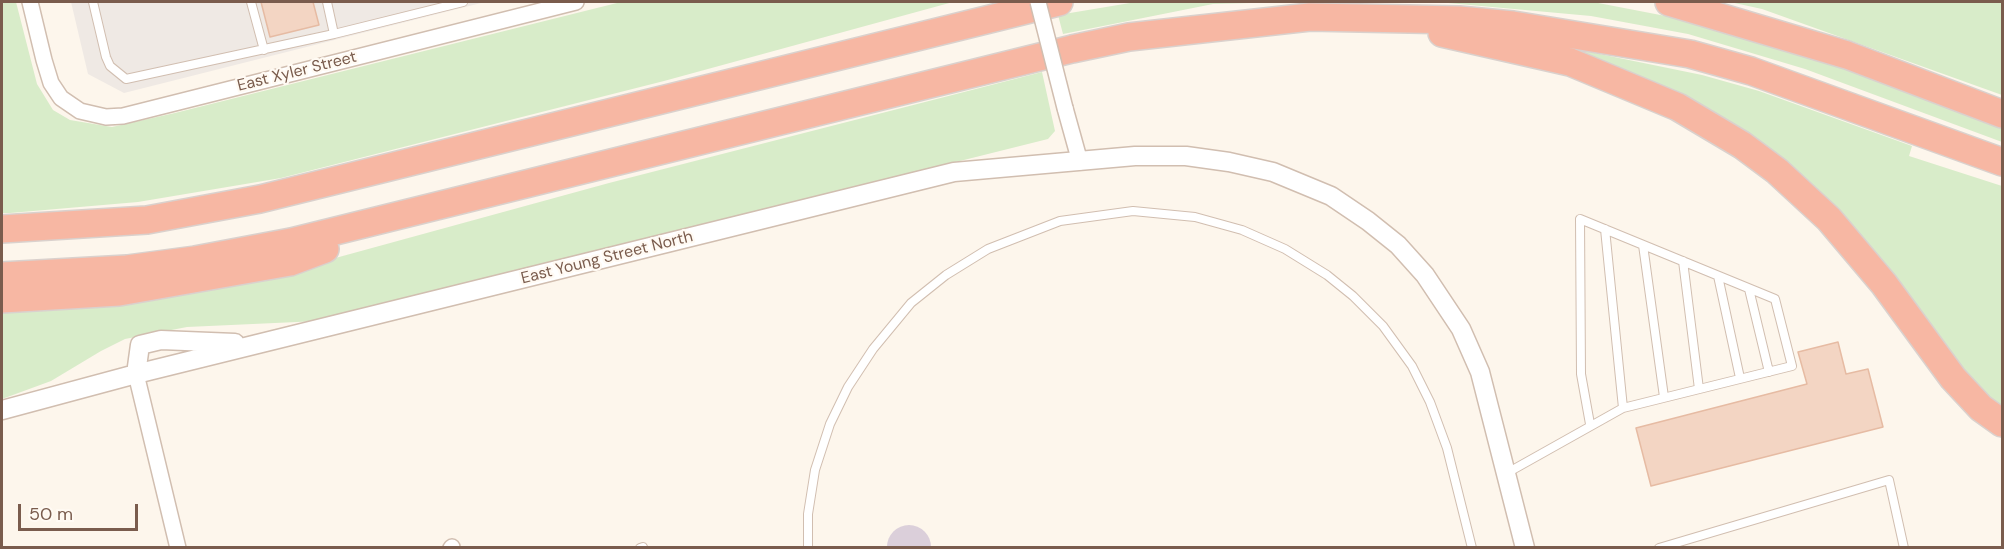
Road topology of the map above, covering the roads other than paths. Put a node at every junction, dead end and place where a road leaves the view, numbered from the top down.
1 (30, 2) edge
2 (93, 2) edge
3 (251, 2) edge
4 (327, 2) edge
5 (463, 2) edge
6 (576, 2) edge
7 (1038, 2) edge
8 (1059, 2) edge
9 (1669, 2) edge
10 (1368, 17) junction
11 (334, 34) junction
12 (264, 50) junction
13 (2002, 114) edge
14 (1080, 162) junction
15 (2002, 162) edge
16 (488, 193) junction
17 (2, 229) edge
18 (1605, 229) junction
19 (1643, 245) junction
20 (1683, 261) junction
21 (2, 276) edge
22 (1718, 276) junction
23 (1749, 289) junction
24 (2, 298) edge
25 (257, 344) junction
26 (1769, 372) junction
27 (136, 374) junction
28 (1740, 378) junction
29 (1699, 389) junction
30 (1664, 397) junction
31 (1623, 408) junction
32 (2, 410) edge
33 (2002, 423) edge
34 (1590, 424) junction
35 (1506, 473) junction
36 (1657, 547) edge
37 (178, 548) edge
38 (808, 548) edge
39 (1472, 548) edge
40 (1525, 548) edge
41 (1904, 548) edge

1 - 6 street, East Xyler Street
2 - 12 lane
3 - 12 lane
4 - 11 lane
5 - 11 lane
7 - 14 street, bridge
8 - 17 highway
9 - 13 highway
10 - 15 highway
10 - 16 highway
10 - 33 highway
11 - 12 lane
14 - 25 street, East Young Street North
14 - 35 street, East Young Street North
16 - 21 highway
16 - 24 highway
18 - 19 lane
18 - 31 lane
18 - 34 lane
19 - 20 lane
19 - 30 lane
20 - 22 lane
20 - 29 lane
22 - 23 lane
22 - 28 lane
23 - 26 lane
23 - 26 lane
25 - 27 street, East Young Street North
25 - 27 street
26 - 28 lane
27 - 32 street, East Young Street North
27 - 37 street
28 - 29 lane
29 - 30 lane
30 - 31 lane
31 - 34 lane
34 - 35 lane
35 - 40 street, East Young Street North
36 - 41 lane
38 - 39 lane

